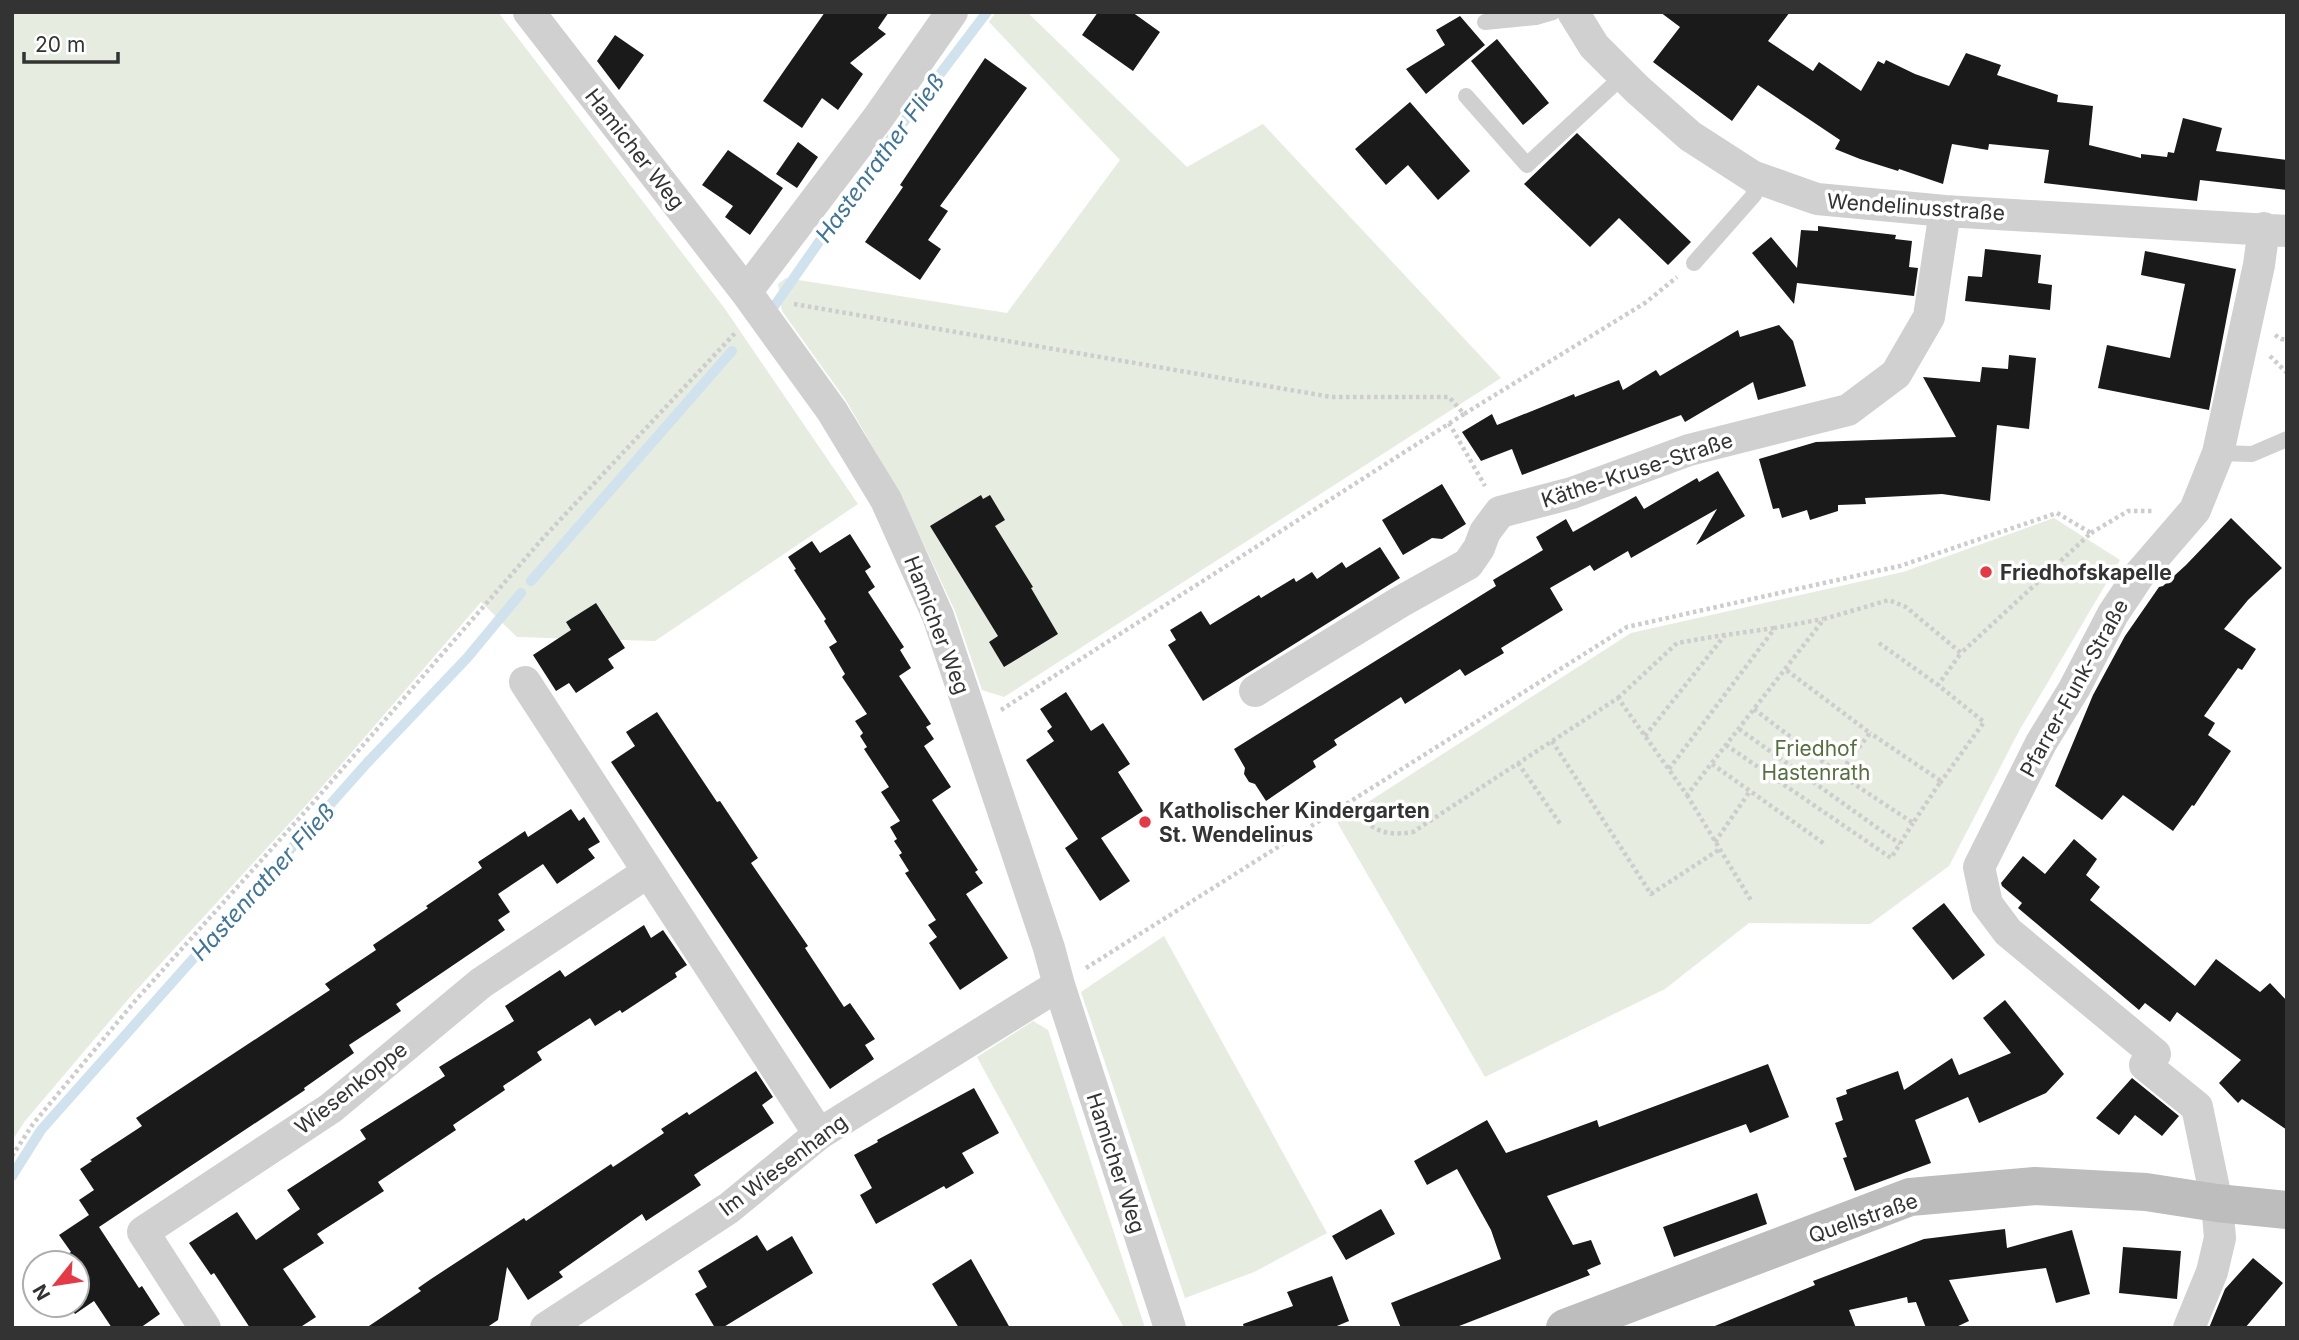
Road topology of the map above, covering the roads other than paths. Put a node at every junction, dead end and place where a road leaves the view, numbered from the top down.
1 (529, 12) edge
2 (952, 12) edge
3 (1553, 12) edge
4 (1573, 12) edge
5 (1485, 22) dead end
6 (1623, 76) junction
7 (1466, 96) dead end
8 (1752, 176) junction
9 (1945, 211) junction
10 (2275, 230) edge
11 (1694, 263) road end
12 (752, 300) junction
13 (2287, 439) edge
14 (2218, 453) junction
15 (525, 682) dead end
16 (1255, 691) dead end
17 (648, 872) junction
18 (1059, 985) junction
19 (819, 1134) junction
20 (2217, 1203) junction
21 (2287, 1210) edge
22 (205, 1328) edge
23 (546, 1328) edge
24 (1170, 1328) edge
25 (1565, 1328) edge
26 (2189, 1328) edge

1 - 12 street, Hamicher Weg
2 - 12 street
3 - 5 lane
4 - 6 street, Wendelinusstraße
6 - 7 lane
6 - 8 street, Wendelinusstraße
8 - 9 street, Wendelinusstraße
8 - 11 lane
9 - 10 street, Wendelinusstraße
9 - 16 street, Käthe-Kruse-Straße
10 - 14 street, Pfarrer-Funk-Straße
12 - 18 street, Hamicher Weg
13 - 14 lane
14 - 20 street, Pfarrer-Funk-Straße
15 - 17 street
17 - 19 street
17 - 22 street, Wiesenkoppe
18 - 19 street, Im Wiesenhang
18 - 24 street, Hamicher Weg
19 - 23 street, Im Wiesenhang
20 - 21 main road, Quellstraße
20 - 25 main road, Quellstraße
20 - 26 street

